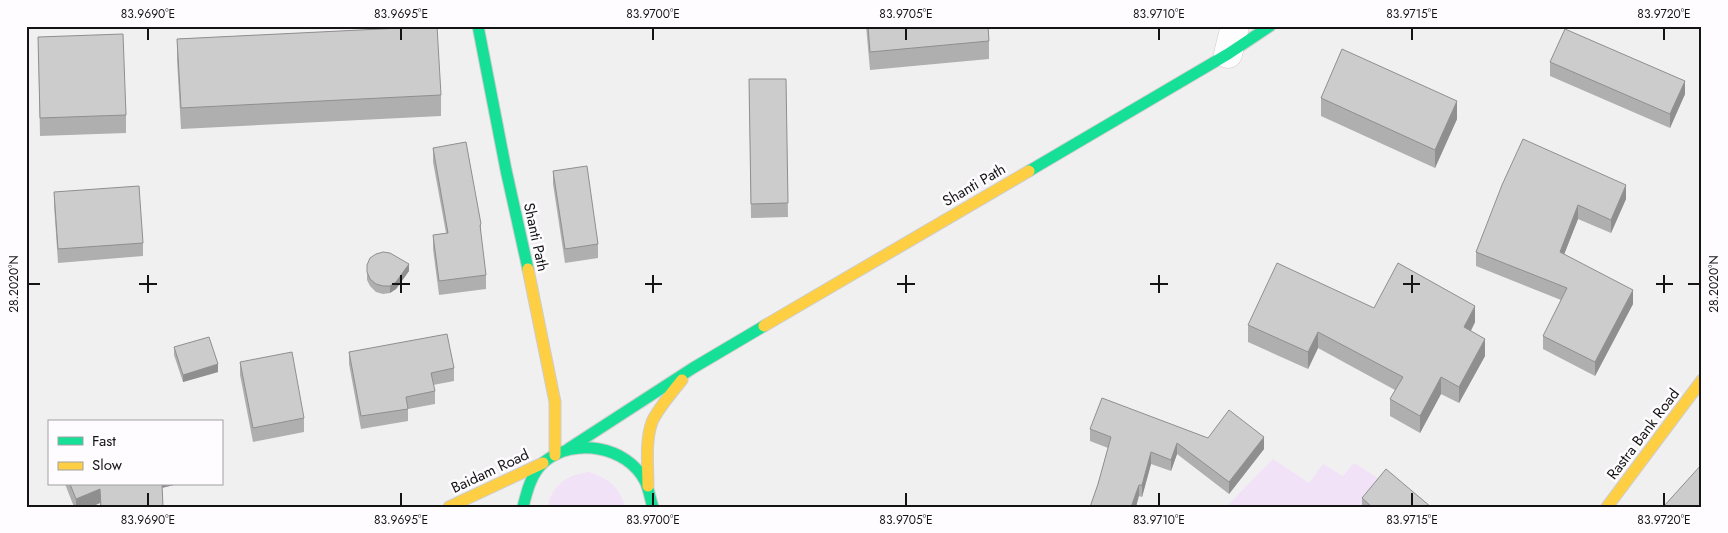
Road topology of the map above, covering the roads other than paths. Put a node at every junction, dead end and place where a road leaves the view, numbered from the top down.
1 (478, 26) edge
2 (1235, 26) edge
3 (1270, 26) edge
4 (1228, 54) junction
5 (693, 368) junction
6 (1702, 380) edge
7 (568, 449) junction
8 (555, 455) junction
9 (544, 463) junction
10 (648, 486) junction
11 (449, 507) edge
12 (523, 507) edge
13 (653, 507) edge
14 (1608, 507) edge

1 - 8 main road, Shanti Path
2 - 4 street
3 - 4 main road, Shanti Path
4 - 5 main road, Shanti Path
5 - 7 main road, Shanti Path
5 - 10 main road, Shanti Path
6 - 14 main road, Rastra Bank Road
7 - 8 main road, Baidam Road
7 - 10 main road, Baidam Road
8 - 9 main road, Baidam Road
9 - 11 main road, Baidam Road
9 - 12 main road, Baidam Road
10 - 13 main road, Baidam Road

